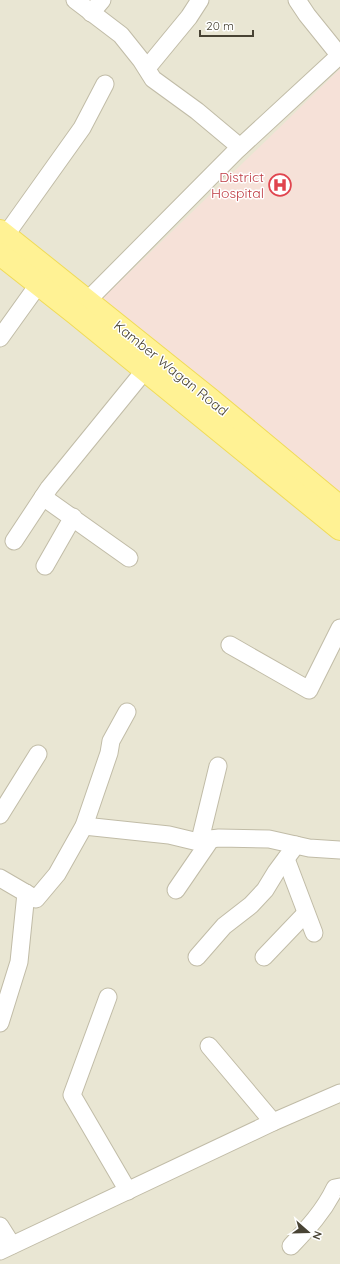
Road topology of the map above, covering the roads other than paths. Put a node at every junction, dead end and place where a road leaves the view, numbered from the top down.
1 (75, 0) edge
2 (102, 0) edge
3 (200, 0) edge
4 (297, 0) edge
5 (91, 13) junction
6 (340, 55) edge
7 (147, 68) junction
8 (105, 84) dead end
9 (240, 147) junction
10 (2, 241) edge
11 (38, 285) junction
12 (86, 301) junction
13 (0, 338) edge
14 (146, 370) junction
15 (43, 496) junction
16 (340, 507) edge
17 (73, 517) junction
18 (340, 528) edge
19 (14, 541) dead end
20 (129, 558) dead end
21 (45, 566) dead end
22 (340, 628) edge
23 (230, 645) dead end
24 (127, 712) dead end
25 (38, 754) dead end
26 (218, 766) dead end
27 (0, 816) edge
28 (84, 826) junction
29 (205, 839) junction
30 (296, 845) junction
31 (340, 850) edge
32 (286, 859) junction
33 (0, 878) edge
34 (176, 890) dead end
35 (26, 893) junction
36 (306, 913) junction
37 (314, 933) dead end
38 (197, 957) dead end
39 (264, 957) dead end
40 (108, 997) dead end
41 (0, 1023) edge
42 (209, 1046) dead end
43 (340, 1093) edge
44 (273, 1122) junction
45 (340, 1188) edge
46 (128, 1191) junction
47 (0, 1226) edge
48 (291, 1246) dead end
49 (6, 1248) edge

1 - 5 street
2 - 5 street
3 - 7 street
4 - 6 street
5 - 7 street
6 - 9 street
7 - 9 street
8 - 10 street
9 - 12 street
10 - 11 main road, Kamber Wagan Road
10 - 12 main road, Kamber Wagan Road
11 - 13 street
11 - 14 main road, Kamber Wagan Road
12 - 16 main road, Kamber Wagan Road
14 - 15 street
14 - 18 main road, Kamber Wagan Road
15 - 17 street
15 - 19 street
17 - 20 street
17 - 21 street
22 - 23 street
24 - 28 street
25 - 27 street
26 - 29 street
28 - 29 street
28 - 35 street
29 - 30 street
29 - 34 street
30 - 31 street
30 - 32 street
32 - 36 street
32 - 38 street
33 - 35 street
35 - 41 street
36 - 37 street
36 - 39 street
40 - 46 street
42 - 44 street
43 - 44 street
44 - 46 street
45 - 48 street
46 - 49 street
47 - 49 street

